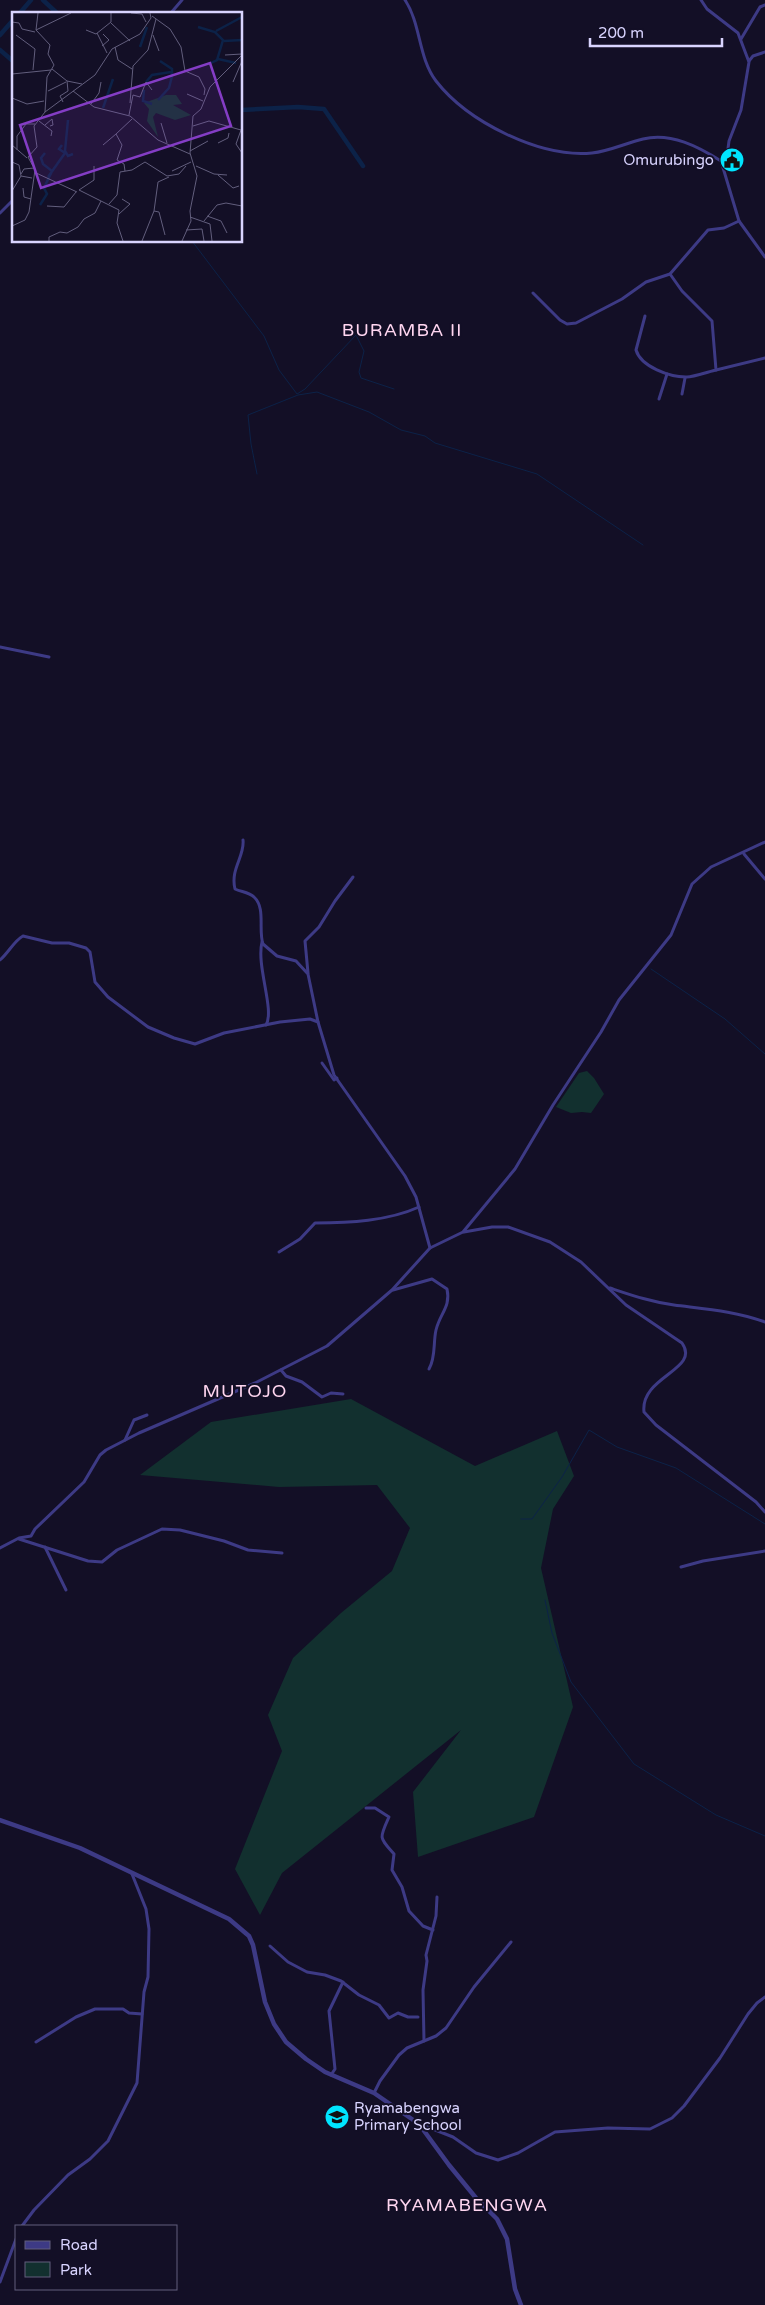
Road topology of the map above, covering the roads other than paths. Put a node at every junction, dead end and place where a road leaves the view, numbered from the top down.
1 (182, 0) edge
2 (405, 0) edge
3 (701, 0) edge
4 (765, 5) edge
5 (172, 12) edge
6 (741, 39) junction
7 (765, 52) edge
8 (749, 62) junction
9 (721, 161) junction
10 (12, 201) edge
11 (0, 213) edge
12 (739, 221) junction
13 (765, 257) edge
14 (670, 274) junction
15 (533, 293) dead end
16 (645, 316) dead end
17 (765, 358) edge
18 (716, 370) junction
19 (667, 374) junction
20 (685, 378) junction
21 (682, 394) dead end
22 (659, 399) dead end
23 (0, 647) edge
24 (49, 657) dead end
25 (243, 840) dead end
26 (765, 842) edge
27 (744, 854) junction
28 (353, 878) dead end
29 (765, 879) edge
30 (262, 941) junction
31 (0, 960) edge
32 (308, 974) junction
33 (318, 1022) junction
34 (266, 1025) junction
35 (322, 1063) dead end
36 (336, 1078) junction
37 (419, 1207) junction
38 (463, 1232) junction
39 (430, 1248) junction
40 (278, 1252) dead end
41 (607, 1287) junction
42 (392, 1290) junction
43 (765, 1322) edge
44 (428, 1369) dead end
45 (280, 1370) junction
46 (343, 1394) dead end
47 (147, 1415) dead end
48 (124, 1441) junction
49 (765, 1512) edge
50 (19, 1538) junction
51 (45, 1547) junction
52 (0, 1548) edge
53 (765, 1551) edge
54 (282, 1553) dead end
55 (682, 1567) dead end
56 (66, 1590) dead end
57 (366, 1808) dead end
58 (0, 1820) edge
59 (132, 1874) junction
60 (437, 1897) dead end
61 (433, 1930) junction
62 (511, 1942) dead end
63 (270, 1946) dead end
64 (343, 1982) junction
65 (765, 1998) edge
66 (142, 2014) junction
67 (418, 2017) dead end
68 (424, 2041) junction
69 (36, 2042) dead end
70 (331, 2075) junction
71 (374, 2093) junction
72 (419, 2124) junction
73 (23, 2225) edge
74 (15, 2242) edge
75 (0, 2282) edge
76 (521, 2305) edge

1 - 5 street
2 - 9 street
3 - 6 street
4 - 6 street
6 - 8 street
7 - 8 street
8 - 9 street
9 - 12 street
10 - 11 street
12 - 13 street
12 - 14 street
14 - 15 street
14 - 18 street
16 - 19 street
17 - 18 street
18 - 20 street
19 - 20 street
19 - 22 street
20 - 21 street
23 - 24 street
25 - 30 street
26 - 27 street
27 - 29 street
27 - 38 street
28 - 32 street
30 - 32 street
30 - 34 street
31 - 34 street
32 - 33 street
33 - 34 street
33 - 36 street
35 - 36 street
36 - 37 street
37 - 39 street
37 - 40 street
38 - 39 street
38 - 41 street
39 - 42 street
41 - 43 street
41 - 49 street
42 - 44 street
42 - 45 street
45 - 46 street
45 - 48 street
47 - 48 street
48 - 50 street
50 - 51 street
50 - 52 street
51 - 54 street
51 - 56 street
53 - 55 street
57 - 61 street
58 - 59 street
59 - 66 street
59 - 70 street
60 - 61 street
61 - 68 street
62 - 68 street
63 - 64 street
64 - 67 street
64 - 70 street
65 - 72 street
66 - 69 street
66 - 73 street
68 - 71 street
70 - 71 street
71 - 72 street
72 - 76 street
74 - 75 street

